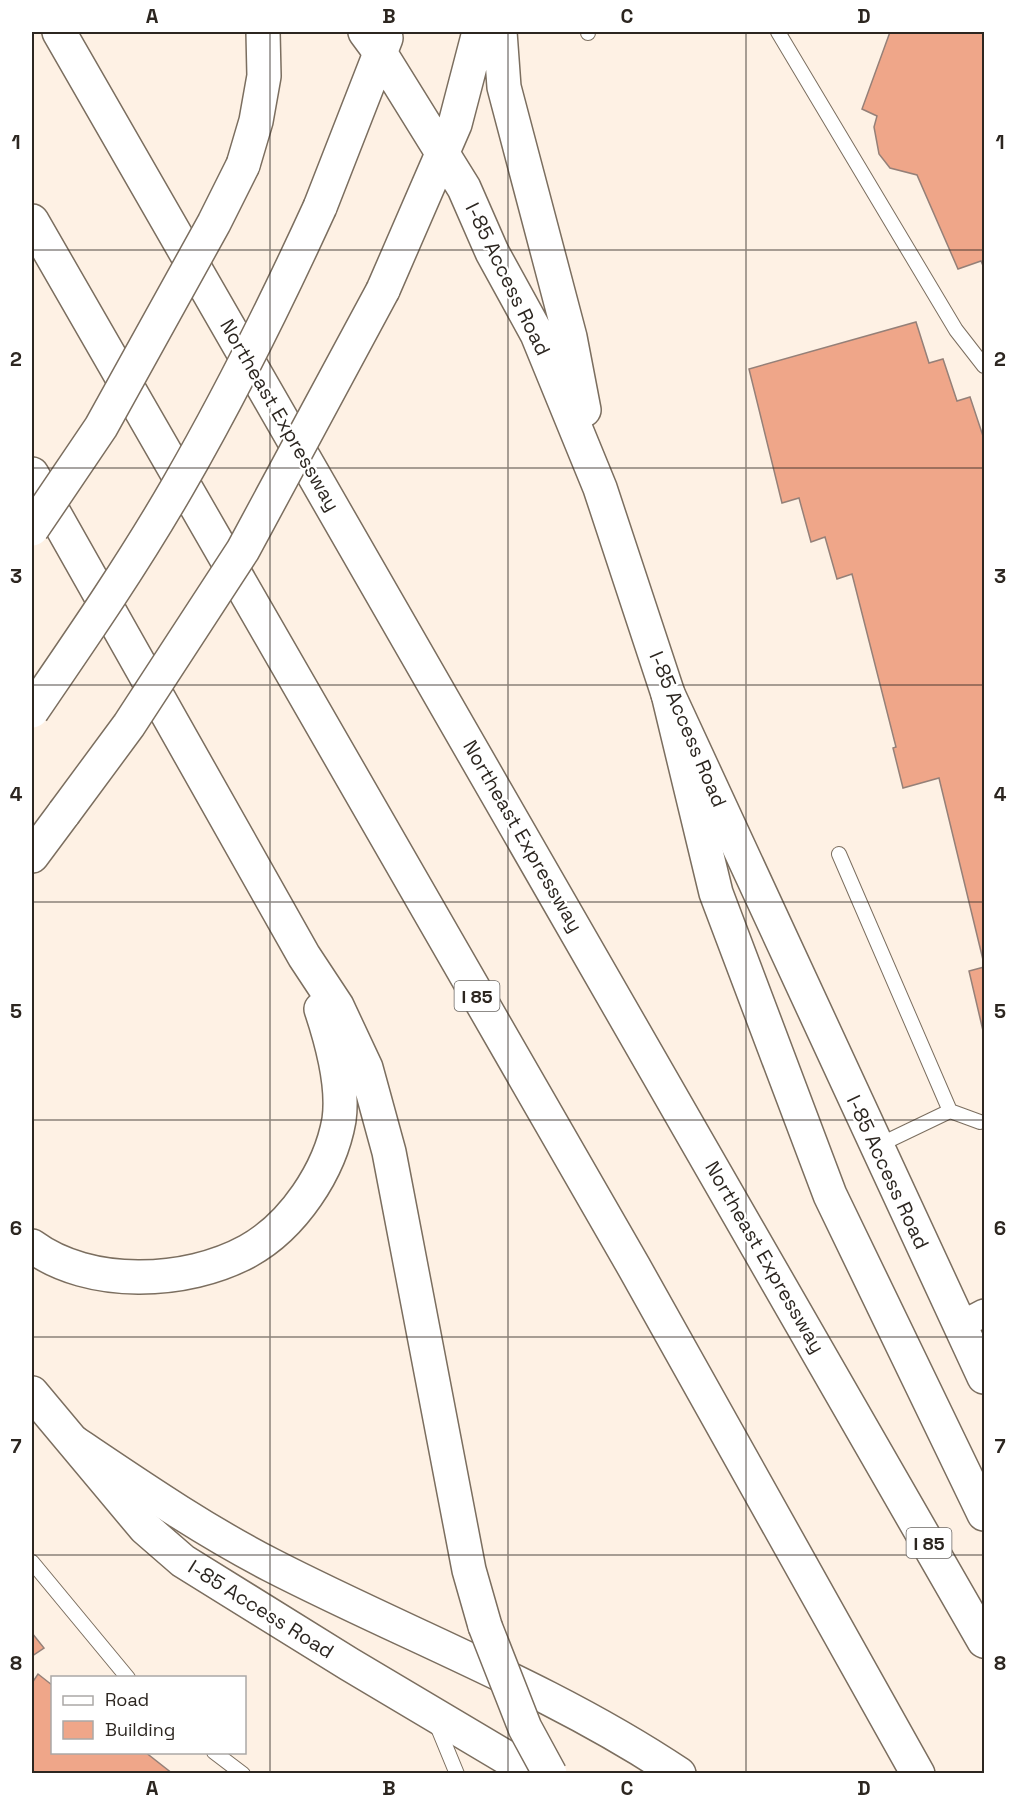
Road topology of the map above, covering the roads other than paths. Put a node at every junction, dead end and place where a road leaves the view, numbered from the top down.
1 (59, 32) edge
2 (263, 32) edge
3 (479, 32) edge
4 (500, 32) edge
5 (778, 32) edge
6 (377, 38) edge
7 (444, 153) junction
8 (32, 221) edge
9 (984, 366) edge
10 (32, 474) edge
11 (600, 489) junction
12 (32, 529) edge
13 (668, 694) junction
14 (32, 711) edge
15 (839, 855) dead end
16 (32, 856) edge
17 (721, 908) junction
18 (304, 956) junction
19 (950, 1111) junction
20 (980, 1122) dead end
21 (876, 1146) junction
22 (32, 1246) edge
23 (928, 1257) junction
24 (972, 1320) edge
25 (984, 1377) edge
26 (32, 1393) edge
27 (75, 1443) junction
28 (984, 1514) edge
29 (32, 1562) edge
30 (984, 1641) edge
31 (127, 1676) edge
32 (432, 1713) junction
33 (217, 1754) edge
34 (243, 1773) edge
35 (457, 1773) edge
36 (534, 1773) edge
37 (550, 1773) edge
38 (680, 1773) edge
39 (918, 1773) edge

1 - 30 main road, Northeast Expressway / I 85
2 - 12 main road, bridge
3 - 7 main road
4 - 11 main road
5 - 9 lane
6 - 7 main road, I-85 Access Road
6 - 14 main road, bridge
7 - 11 main road, I-85 Access Road
7 - 16 main road, bridge
8 - 39 main road, I 85
10 - 18 main road
11 - 13 main road, I-85 Access Road
13 - 17 main road
13 - 21 main road, I-85 Access Road
15 - 19 lane
17 - 23 main road
17 - 28 main road
18 - 22 main road
18 - 37 main road, bridge
19 - 20 lane
19 - 21 lane
21 - 23 main road, I-85 Access Road
23 - 24 main road, I-85 Access Road
24 - 25 main road, I-85 Access Road
26 - 27 main road, I-85 Access Road
27 - 32 main road, I-85 Access Road
27 - 38 main road
29 - 31 lane
32 - 35 lane
32 - 36 main road, I-85 Access Road
33 - 34 lane

